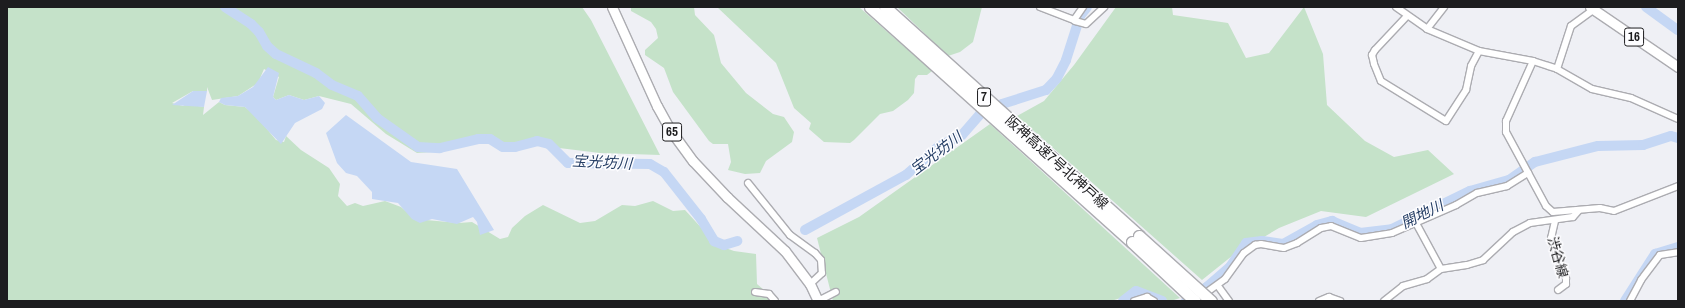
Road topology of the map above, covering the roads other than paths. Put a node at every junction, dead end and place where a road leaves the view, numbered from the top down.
1 (612, 7) edge
2 (870, 7) edge
3 (886, 7) edge
4 (1040, 7) edge
5 (1083, 7) edge
6 (1104, 7) edge
7 (1396, 7) edge
8 (1444, 7) edge
9 (1594, 8) edge
10 (1406, 16) junction
11 (1075, 21) dead end
12 (1426, 29) junction
13 (908, 34) junction
14 (1479, 51) junction
15 (1533, 61) junction
16 (1678, 67) edge
17 (1557, 69) junction
18 (1678, 119) edge
19 (1528, 173) junction
20 (748, 183) dead end
21 (1678, 186) edge
22 (1579, 210) junction
23 (1555, 221) junction
24 (1416, 223) junction
25 (766, 234) junction
26 (1136, 239) junction
27 (1678, 252) edge
28 (1441, 269) junction
29 (810, 284) junction
30 (1218, 286) junction
31 (1558, 290) dead end
32 (754, 292) dead end
33 (836, 292) dead end
34 (775, 301) edge
35 (812, 301) edge
36 (818, 301) edge
37 (1134, 301) edge
38 (1154, 301) edge
39 (1194, 301) edge
40 (1211, 301) edge
41 (1229, 301) edge
42 (1318, 301) edge
43 (1340, 301) edge
44 (1384, 301) edge
45 (1630, 301) edge

1 - 25 main road, 65
2 - 13 highway, 阪神高速7号北神戸線 / 7
3 - 13 highway, 阪神高速7号北神戸線 / 7
4 - 5 street
6 - 11 street
7 - 10 street
8 - 12 street
9 - 16 main road, 16
9 - 17 street
10 - 12 street
10 - 14 street
12 - 14 street
13 - 26 highway, 阪神高速7号北神戸線 / 7
14 - 15 street
15 - 17 street
15 - 19 street
17 - 18 street
19 - 22 street
19 - 24 street
20 - 29 street
21 - 22 street
22 - 23 street
23 - 28 street
23 - 31 street, 渋谷線
24 - 28 street
24 - 30 street
25 - 29 main road, 65
25 - 35 main road, 65
26 - 39 highway, 阪神高速7号北神戸線 / 7, bridge
26 - 40 highway, 阪神高速7号北神戸線 / 7, bridge
27 - 45 street
28 - 44 street
29 - 36 main road, 65
30 - 39 street
30 - 41 street
32 - 34 street
33 - 36 street
37 - 38 street
42 - 43 street

